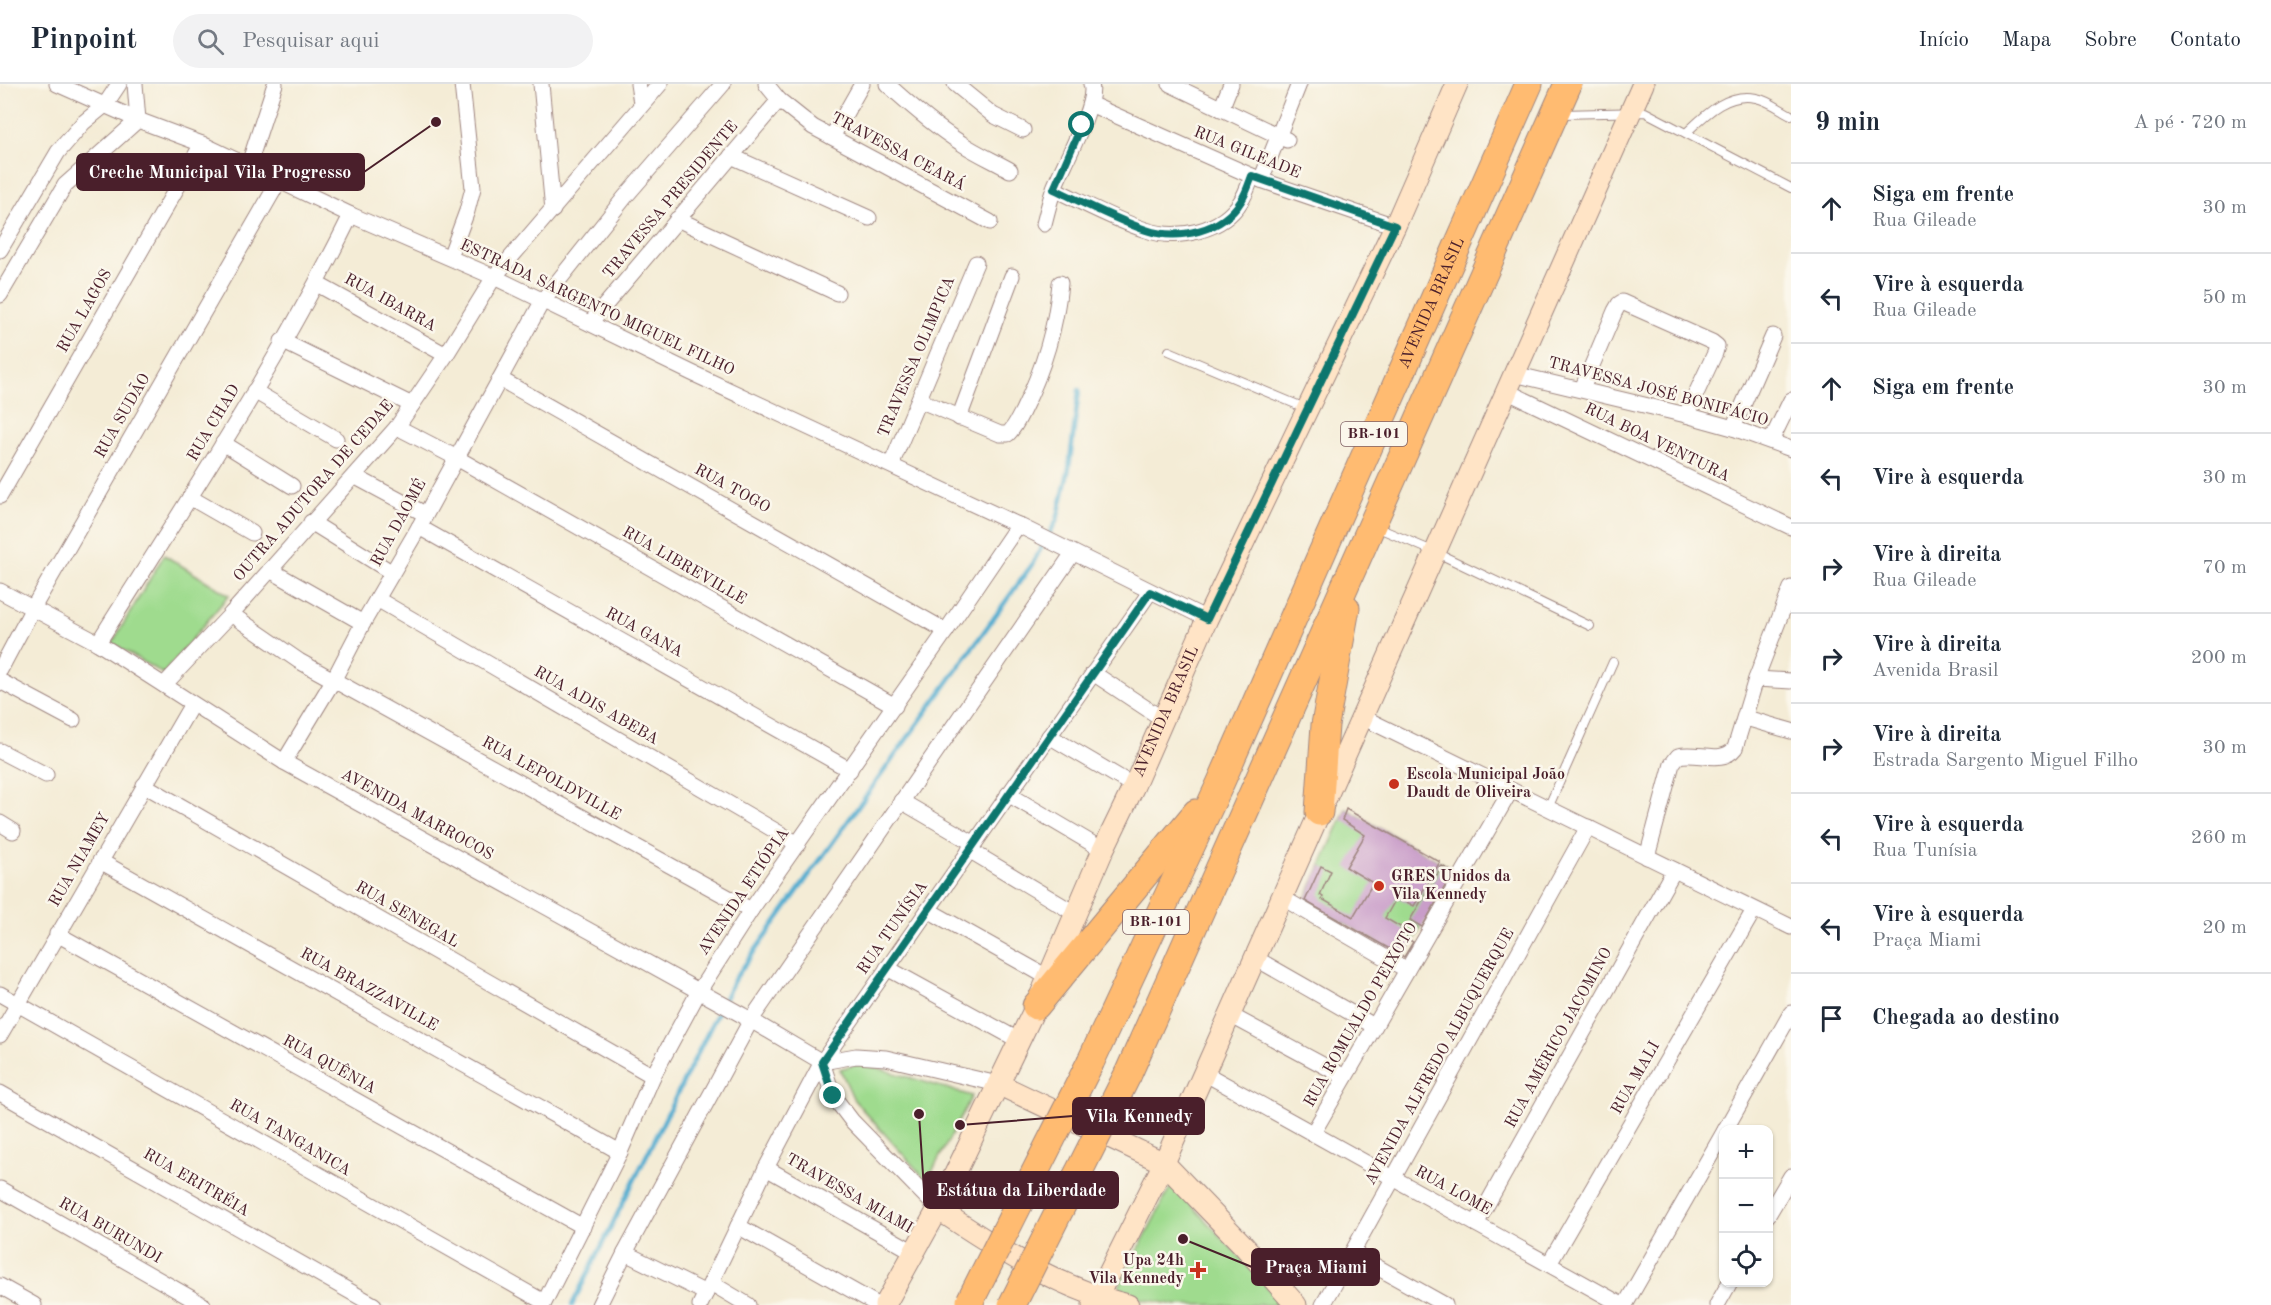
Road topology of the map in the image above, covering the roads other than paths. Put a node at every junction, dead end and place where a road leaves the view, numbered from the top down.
1 (57, 84) edge
2 (119, 84) edge
3 (135, 84) edge
4 (275, 84) edge
5 (462, 84) edge
6 (541, 84) edge
7 (638, 84) edge
8 (660, 84) edge
9 (723, 84) edge
10 (766, 84) edge
11 (862, 84) edge
12 (887, 84) edge
13 (955, 84) edge
14 (1091, 84) edge
15 (1170, 84) edge
16 (1231, 84) edge
17 (1299, 84) edge
18 (1457, 84) edge
19 (1530, 84) edge
20 (1568, 84) edge
21 (779, 100) junction
22 (1638, 100) edge
23 (641, 103) junction
24 (1089, 104) junction
25 (105, 105) junction
26 (1221, 109) junction
27 (1554, 114) junction
28 (1791, 115) edge
29 (138, 120) junction
30 (1023, 130) dead end
31 (1686, 133) junction
32 (832, 137) junction
33 (1283, 138) junction
34 (201, 144) junction
35 (731, 156) junction
36 (248, 167) junction
37 (1010, 170) dead end
38 (1256, 178) junction
39 (279, 181) junction
40 (1791, 188) edge
41 (1054, 189) junction
42 (553, 210) junction
43 (351, 215) junction
44 (869, 218) dead end
45 (677, 219) junction
46 (990, 222) dead end
47 (1044, 224) dead end
48 (1395, 226) junction
49 (0, 250) edge
50 (450, 257) junction
51 (976, 263) dead end
52 (1012, 276) dead end
53 (494, 277) junction
54 (1060, 283) dead end
55 (317, 284) junction
56 (837, 293) dead end
57 (0, 295) edge
58 (543, 300) junction
59 (590, 323) junction
60 (1773, 336) dead end
61 (282, 341) junction
62 (1169, 351) dead end
63 (446, 355) junction
64 (500, 379) junction
65 (1510, 383) junction
66 (1582, 389) junction
67 (254, 391) junction
68 (919, 400) junction
69 (1791, 400) edge
70 (412, 405) junction
71 (1306, 408) junction
72 (1686, 415) junction
73 (959, 418) junction
74 (397, 427) junction
75 (1733, 428) junction
76 (336, 439) dead end
77 (1772, 441) junction
78 (222, 443) junction
79 (1791, 449) edge
80 (455, 457) junction
81 (891, 465) junction
82 (354, 476) junction
83 (292, 486) dead end
84 (0, 496) edge
85 (191, 498) junction
86 (422, 521) junction
87 (311, 522) junction
88 (1018, 525) junction
89 (1371, 525) junction
90 (1791, 527) edge
91 (252, 533) dead end
92 (1435, 552) junction
93 (1073, 553) junction
94 (1354, 563) junction
95 (270, 570) junction
96 (391, 572) junction
97 (1791, 588) edge
98 (0, 591) edge
99 (1150, 592) junction
100 (377, 599) junction
101 (33, 608) junction
102 (231, 614) junction
103 (1207, 619) junction
104 (363, 623) junction
105 (1590, 626) dead end
106 (946, 631) junction
107 (98, 643) junction
108 (1613, 662) dead end
109 (0, 670) edge
110 (1093, 673) junction
111 (334, 679) junction
112 (1756, 679) junction
113 (0, 681) edge
114 (1791, 681) edge
115 (164, 685) junction
116 (192, 704) junction
117 (895, 706) junction
118 (1362, 717) junction
119 (1746, 718) junction
120 (73, 720) dead end
121 (1164, 720) junction
122 (1791, 731) edge
123 (1049, 736) junction
124 (0, 751) edge
125 (284, 762) junction
126 (850, 770) junction
127 (46, 775) dead end
128 (1220, 784) junction
129 (144, 785) junction
130 (1134, 786) junction
131 (1511, 790) junction
132 (1008, 794) junction
133 (901, 801) junction
134 (1548, 808) junction
135 (1319, 812) junction
136 (1588, 827) junction
137 (798, 844) junction
138 (971, 847) junction
139 (1104, 850) junction
140 (1647, 858) junction
141 (100, 861) junction
142 (1674, 870) junction
143 (1281, 897) junction
144 (751, 910) junction
145 (928, 910) junction
146 (1754, 910) junction
147 (1076, 914) junction
148 (1791, 927) edge
149 (57, 934) junction
150 (1255, 958) junction
151 (887, 968) junction
152 (1407, 970) junction
153 (1049, 978) junction
154 (0, 994) edge
155 (705, 994) junction
156 (18, 1004) junction
157 (1036, 1006) junction
158 (1791, 1013) edge
159 (1230, 1015) junction
160 (746, 1018) junction
161 (1374, 1026) junction
162 (0, 1035) edge
163 (1020, 1041) junction
164 (822, 1062) junction
165 (1204, 1073) junction
166 (653, 1076) junction
167 (1345, 1077) junction
168 (999, 1084) junction
169 (0, 1093) edge
170 (1727, 1125) edge
171 (1313, 1133) junction
172 (1719, 1139) edge
173 (620, 1152) junction
174 (1164, 1163) junction
175 (766, 1168) junction
176 (1791, 1176) edge
177 (1393, 1178) junction
178 (0, 1189) edge
179 (1773, 1207) edge
180 (938, 1209) junction
181 (1476, 1224) junction
182 (738, 1226) junction
183 (583, 1227) junction
184 (914, 1252) junction
185 (625, 1253) junction
186 (1352, 1253) junction
187 (1549, 1264) junction
188 (0, 1286) edge
189 (1727, 1287) edge
190 (705, 1294) edge
191 (1095, 1301) edge
192 (969, 1303) edge
193 (543, 1304) edge
194 (34, 1305) edge
195 (203, 1305) edge
196 (374, 1305) edge
197 (599, 1305) edge
198 (748, 1305) edge
199 (878, 1305) edge
200 (885, 1305) edge
201 (1012, 1305) edge
202 (1128, 1305) edge
203 (1296, 1305) edge
204 (1323, 1305) edge
205 (1445, 1305) edge
206 (1623, 1305) edge
207 (1717, 1305) edge

1 - 25 street, ESTRADA SARGENTO MIGUEL FILHO
2 - 25 street
3 - 29 street
4 - 36 street
5 - 50 street
6 - 42 street
7 - 23 street
8 - 23 street, OUTRA ADUTORA DE CEDAE
9 - 58 street, RUA DAOMÉ
10 - 21 street, TRAVESSA CEARÁ
11 - 32 street
12 - 37 street
13 - 30 street
14 - 24 street
15 - 26 street
16 - 26 street
17 - 33 street
18 - 48 street, AVENIDA BRASIL
19 - 128 highway, AVENIDA BRASIL / BR-101
20 - 27 highway, BR-101
21 - 32 street, TRAVESSA CEARÁ
21 - 35 street, TRAVESSA PRESIDENTE
22 - 27 lane
22 - 31 lane
22 - 65 street
23 - 42 street, OUTRA ADUTORA DE CEDAE
24 - 38 street, RUA GILEADE
24 - 41 street
25 - 29 street, ESTRADA SARGENTO MIGUEL FILHO
25 - 49 street
26 - 33 street
27 - 89 highway, BR-101
28 - 31 lane
29 - 34 street, ESTRADA SARGENTO MIGUEL FILHO
29 - 57 street
31 - 40 lane
32 - 46 street, TRAVESSA CEARÁ
33 - 38 street
34 - 36 street, ESTRADA SARGENTO MIGUEL FILHO
34 - 84 street, RUA LAGOS
35 - 44 street
35 - 45 street, TRAVESSA PRESIDENTE
36 - 39 street, ESTRADA SARGENTO MIGUEL FILHO
38 - 41 street
38 - 48 street, RUA GILEADE
39 - 43 street, ESTRADA SARGENTO MIGUEL FILHO
39 - 101 street, RUA SUDÃO
41 - 47 street
42 - 53 street, OUTRA ADUTORA DE CEDAE
43 - 50 street, ESTRADA SARGENTO MIGUEL FILHO
43 - 55 street, RUA CHAD
45 - 56 street
45 - 59 street, TRAVESSA PRESIDENTE
48 - 71 street, AVENIDA BRASIL
50 - 53 street, ESTRADA SARGENTO MIGUEL FILHO
51 - 68 street, TRAVESSA OLIMPICA
52 - 73 street
53 - 58 street, ESTRADA SARGENTO MIGUEL FILHO
53 - 63 street, OUTRA ADUTORA DE CEDAE
54 - 73 street
55 - 61 street, RUA CHAD
55 - 63 street, RUA IBARRA
58 - 59 street, ESTRADA SARGENTO MIGUEL FILHO
58 - 64 street, RUA DAOMÉ
59 - 81 street, ESTRADA SARGENTO MIGUEL FILHO
60 - 75 street
61 - 67 street, RUA CHAD
61 - 70 street
62 - 71 lane
63 - 70 street, OUTRA ADUTORA DE CEDAE
64 - 80 street, RUA DAOMÉ
64 - 106 street, RUA TOGO
65 - 66 street, TRAVESSA JOSÉ BONIFÁCIO
65 - 90 street, RUA BOA VENTURA
65 - 92 street
66 - 72 street, TRAVESSA JOSÉ BONIFÁCIO
66 - 72 street
67 - 76 street
67 - 78 street, RUA CHAD
68 - 73 street
68 - 81 street, TRAVESSA OLIMPICA
69 - 77 street
70 - 74 street, OUTRA ADUTORA DE CEDAE
71 - 103 street, AVENIDA BRASIL
72 - 75 street, TRAVESSA JOSÉ BONIFÁCIO
74 - 80 street, RUA LIBREVILLE
74 - 82 street, OUTRA ADUTORA DE CEDAE
75 - 77 street, TRAVESSA JOSÉ BONIFÁCIO
77 - 79 street, TRAVESSA JOSÉ BONIFÁCIO
78 - 83 street
78 - 85 street, RUA CHAD
80 - 86 street, RUA DAOMÉ
80 - 117 street, RUA LIBREVILLE
81 - 88 street, ESTRADA SARGENTO MIGUEL FILHO
82 - 86 street, RUA GANA
82 - 87 street, OUTRA ADUTORA DE CEDAE
85 - 91 street
85 - 107 street, RUA CHAD
86 - 96 street, RUA DAOMÉ
86 - 126 street, RUA GANA
87 - 95 street, OUTRA ADUTORA DE CEDAE
87 - 96 street
88 - 93 street, ESTRADA SARGENTO MIGUEL FILHO
88 - 106 street, AVENIDA ETIÓPIA
89 - 92 lane
89 - 94 highway, BR-101
92 - 105 lane
92 - 118 street
93 - 99 street
93 - 133 street
94 - 135 highway
94 - 201 highway, BR-101, bridge
95 - 102 street, OUTRA ADUTORA DE CEDAE
95 - 104 street
96 - 100 street, RUA DAOMÉ
97 - 112 street
98 - 101 street, AVENIDA MARROCOS
99 - 103 street
99 - 110 street, RUA TUNÍSIA
100 - 104 street, RUA DAOMÉ
100 - 137 street, RUA ADIS ABEBA
101 - 107 street, AVENIDA MARROCOS
101 - 109 street, RUA SUDÃO
102 - 111 street, RUA LEPOLDVILLE
102 - 115 street, OUTRA ADUTORA DE CEDAE
103 - 121 street, AVENIDA BRASIL
104 - 111 street, RUA DAOMÉ
106 - 117 street, AVENIDA ETIÓPIA
107 - 115 street, AVENIDA MARROCOS
108 - 134 lane
110 - 121 street
110 - 123 street, RUA TUNÍSIA
111 - 125 street, RUA DAOMÉ
111 - 144 street, RUA LEPOLDVILLE
112 - 114 street
112 - 119 street
113 - 120 street
115 - 116 street, AVENIDA MARROCOS
116 - 125 street, AVENIDA MARROCOS
116 - 129 street, RUA NIAMEY
117 - 126 street, AVENIDA ETIÓPIA
118 - 131 street
118 - 135 street
119 - 122 street
119 - 140 street
121 - 130 street, AVENIDA BRASIL
123 - 130 street
123 - 132 street, RUA TUNÍSIA
124 - 127 street
125 - 155 street, AVENIDA MARROCOS
126 - 137 street, AVENIDA ETIÓPIA
128 - 157 highway
128 - 192 highway, AVENIDA BRASIL / BR-101, bridge
129 - 141 street, RUA NIAMEY
129 - 166 street, RUA SENEGAL
130 - 139 street, AVENIDA BRASIL
131 - 134 street
131 - 152 street, RUA ROMUALDO PEIXOTO
132 - 138 street, RUA TUNÍSIA
132 - 139 street
133 - 138 street
133 - 160 street
134 - 136 street
135 - 143 street
136 - 140 street
136 - 177 street, AVENIDA ALFREDO ALBUQUERQUE
137 - 144 street, AVENIDA ETIÓPIA
138 - 145 street, RUA TUNÍSIA
138 - 147 street
139 - 147 street, AVENIDA BRASIL
140 - 142 street
141 - 149 street, RUA NIAMEY
141 - 173 street, RUA BRAZZAVILLE
142 - 146 street
142 - 181 street, RUA AMÉRICO JACOMINO
143 - 150 street
143 - 152 street
144 - 155 street, AVENIDA ETIÓPIA
145 - 151 street, RUA TUNÍSIA
145 - 153 street
146 - 148 street
146 - 187 street, RUA MALI
147 - 153 street, AVENIDA BRASIL
149 - 156 street, RUA NIAMEY
149 - 183 street, RUA QUÊNIA
150 - 159 street
150 - 161 street
151 - 163 street
151 - 164 street, RUA TUNÍSIA
152 - 161 street, RUA ROMUALDO PEIXOTO
153 - 157 street, AVENIDA BRASIL
154 - 156 street, RUA TANGANICA
155 - 160 street, AVENIDA MARROCOS
155 - 166 street, AVENIDA ETIÓPIA
156 - 162 street, RUA NIAMEY
156 - 193 street, RUA TANGANICA
157 - 163 street, AVENIDA BRASIL
158 - 170 street
159 - 165 street
159 - 167 street
160 - 164 street, AVENIDA MARROCOS
160 - 185 street
161 - 167 street, RUA ROMUALDO PEIXOTO
163 - 168 street, AVENIDA BRASIL
164 - 168 street
164 - 175 street, RUA TUNÍSIA
164 - 180 street
165 - 171 street, RUA LOME
165 - 174 street
166 - 173 street, AVENIDA ETIÓPIA
167 - 171 street, RUA ROMUALDO PEIXOTO
168 - 174 street
168 - 180 street, AVENIDA BRASIL
169 - 196 street, RUA ERITRÉIA
171 - 177 street, RUA LOME
172 - 206 street
173 - 183 street, AVENIDA ETIÓPIA
174 - 191 street
174 - 203 street
175 - 182 street, RUA TUNÍSIA
175 - 184 street, TRAVESSA MIAMI
176 - 179 street
177 - 181 street, RUA LOME
177 - 186 street, AVENIDA ALFREDO ALBUQUERQUE
178 - 195 street, RUA BURUNDI
180 - 184 street, AVENIDA BRASIL
180 - 191 street
181 - 187 street, RUA LOME
182 - 190 street, RUA TUNÍSIA
182 - 199 street
183 - 193 street, AVENIDA ETIÓPIA
184 - 200 street, AVENIDA BRASIL
185 - 190 street
185 - 197 street
186 - 204 street, AVENIDA ALFREDO ALBUQUERQUE
186 - 205 street
187 - 206 street, RUA LOME
188 - 194 street
189 - 207 street
190 - 198 street
191 - 202 street

